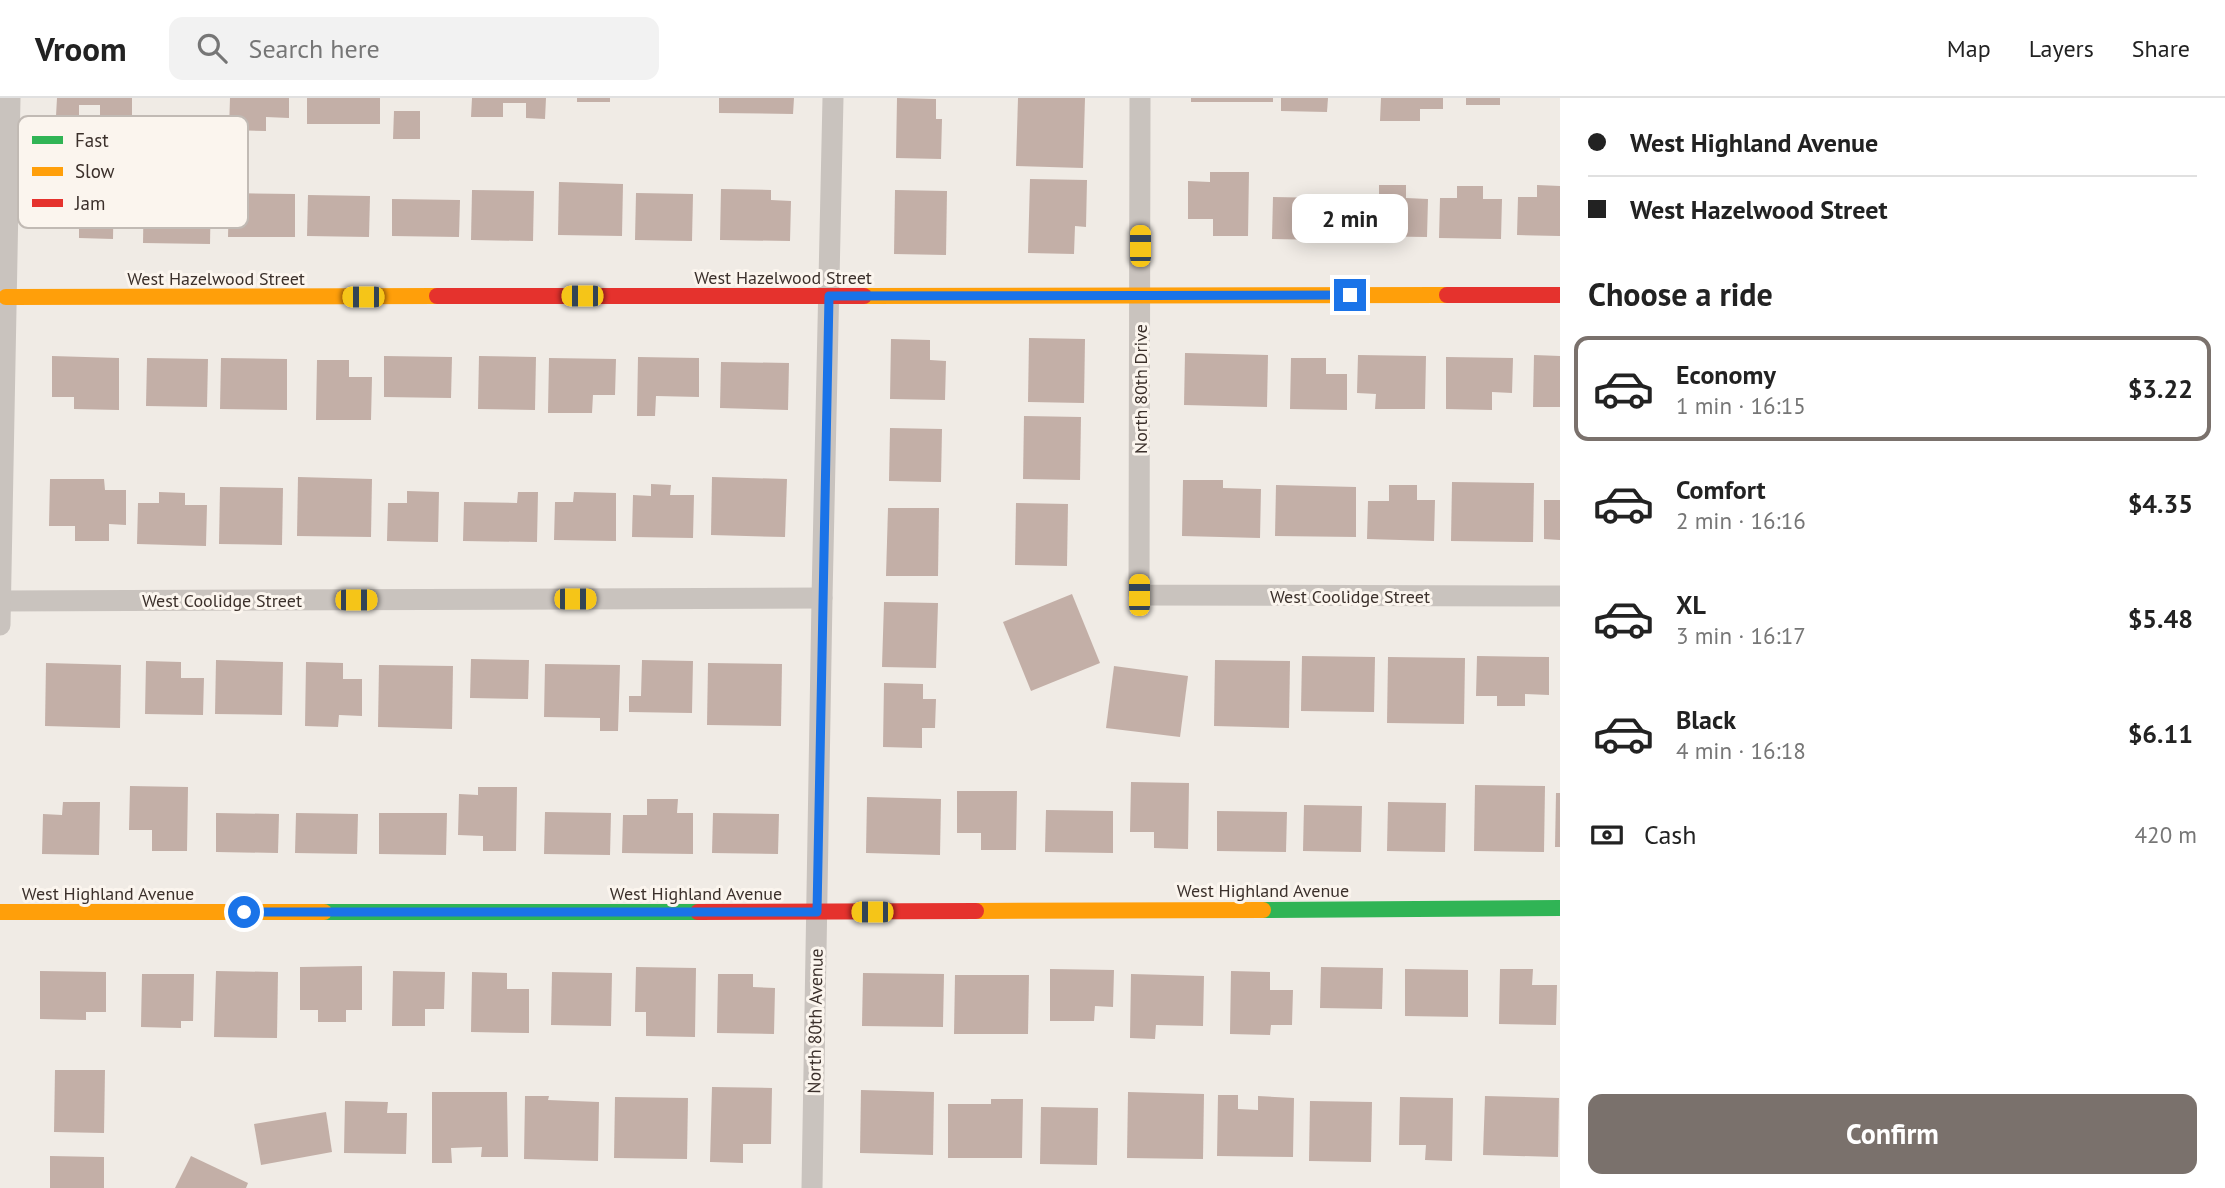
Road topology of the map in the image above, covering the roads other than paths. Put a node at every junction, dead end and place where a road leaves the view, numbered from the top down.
1 (10, 98) edge
2 (834, 98) edge
3 (1140, 98) edge
4 (1560, 295) edge
5 (829, 296) junction
6 (1140, 296) junction
7 (6, 297) junction
8 (1139, 595) joint
9 (1560, 596) edge
10 (822, 598) junction
11 (1, 601) edge
12 (0, 625) edge
13 (1560, 908) edge
14 (0, 912) edge
15 (817, 912) junction
16 (812, 1188) edge

1 - 7 street
2 - 5 street, North 80th Avenue
3 - 6 street, North 80th Drive
4 - 6 street, West Hazelwood Street
5 - 6 street, West Hazelwood Street
5 - 7 street, West Hazelwood Street
5 - 10 street, North 80th Avenue
6 - 8 street, North 80th Drive
7 - 11 street
8 - 9 street, West Coolidge Street
10 - 11 street, West Coolidge Street
10 - 15 street, North 80th Avenue
11 - 12 street
13 - 15 street, West Highland Avenue
14 - 15 street, West Highland Avenue
15 - 16 street, North 80th Avenue

